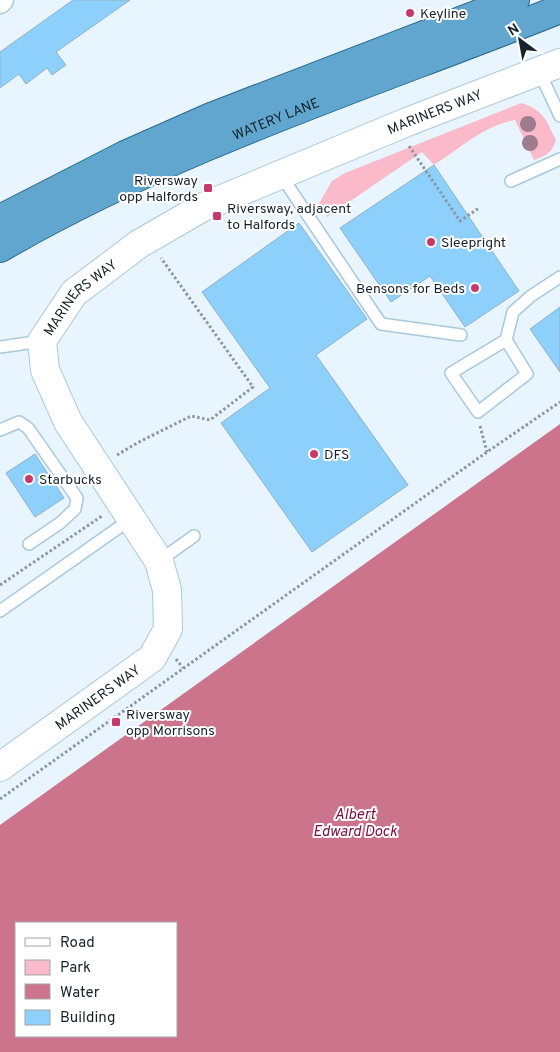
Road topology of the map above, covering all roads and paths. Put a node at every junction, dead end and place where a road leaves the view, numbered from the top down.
1 (515, 0) edge
2 (560, 9) edge
3 (550, 67) edge
4 (560, 116) edge
5 (407, 144) dead end
6 (560, 159) edge
7 (280, 174) junction
8 (511, 181) dead end
9 (479, 208) dead end
10 (0, 219) edge
11 (0, 248) edge
12 (161, 258) dead end
13 (560, 277) edge
14 (461, 334) dead end
15 (506, 340) junction
16 (42, 341) junction
17 (0, 347) edge
18 (560, 402) edge
19 (478, 412) junction
20 (0, 430) edge
21 (487, 452) junction
22 (97, 466) junction
23 (127, 511) junction
24 (194, 536) dead end
25 (29, 544) dead end
26 (159, 561) junction
27 (0, 585) edge
28 (0, 611) edge
29 (0, 767) edge
30 (0, 799) edge

1 - 10 highway, WATERY LANE
2 - 11 highway, WATERY LANE
3 - 4 lane
3 - 7 street, MARINERS WAY
5 - 9 path
6 - 8 lane
7 - 14 lane
7 - 16 street, MARINERS WAY
12 - 22 path
13 - 15 lane
15 - 19 lane
15 - 19 lane
16 - 17 lane
16 - 22 street, MARINERS WAY
18 - 21 path
19 - 21 path
20 - 25 lane
21 - 30 path
22 - 23 street, MARINERS WAY
23 - 26 street, MARINERS WAY
23 - 27 path
23 - 28 lane
24 - 26 lane
26 - 29 street, MARINERS WAY

